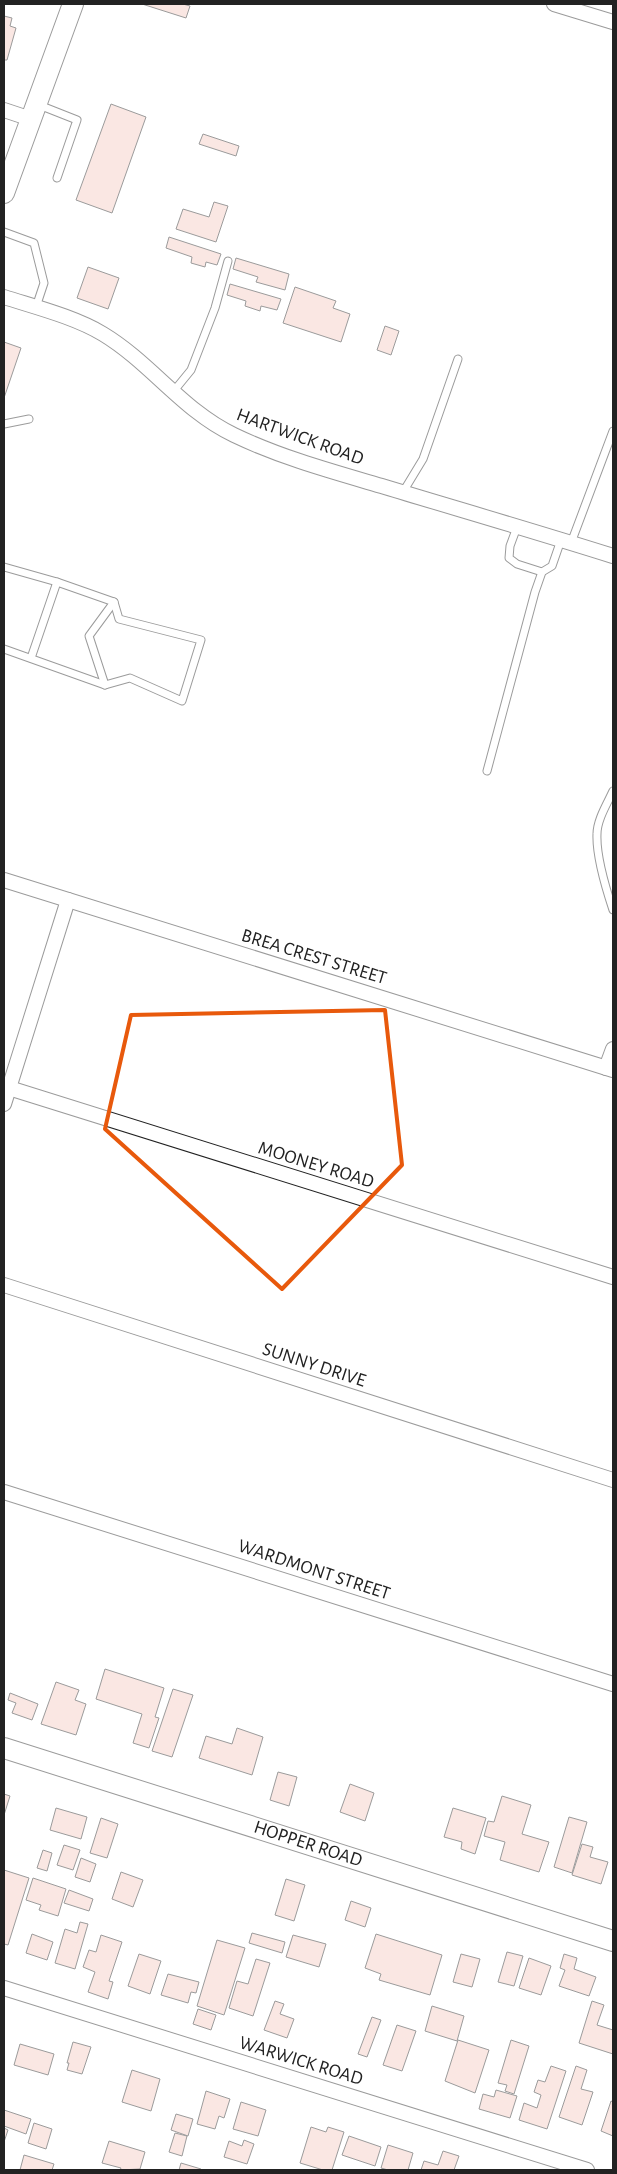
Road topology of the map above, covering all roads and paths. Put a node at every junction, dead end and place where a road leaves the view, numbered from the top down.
1 (73, 4) edge
2 (554, 4) edge
3 (613, 22) edge
4 (4, 110) edge
5 (33, 111) junction
6 (57, 178) dead end
7 (4, 193) edge
8 (4, 232) edge
9 (228, 261) dead end
10 (4, 297) edge
11 (36, 308) junction
12 (458, 359) dead end
13 (173, 393) junction
14 (29, 419) dead end
15 (4, 424) edge
16 (613, 431) edge
17 (402, 492) junction
18 (517, 527) junction
19 (566, 542) junction
20 (613, 556) edge
21 (4, 567) edge
22 (542, 572) junction
23 (57, 582) junction
24 (114, 602) junction
25 (4, 649) edge
26 (31, 658) junction
27 (105, 685) junction
28 (487, 772) dead end
29 (613, 791) edge
30 (4, 880) edge
31 (68, 900) junction
32 (613, 910) edge
33 (613, 1049) edge
34 (610, 1069) edge
35 (9, 1088) junction
36 (4, 1104) edge
37 (613, 1277) edge
38 (4, 1285) edge
39 (613, 1480) edge
40 (4, 1492) edge
41 (613, 1684) edge
42 (4, 1748) edge
43 (613, 1941) edge
44 (4, 1988) edge
45 (587, 2170) edge

1 - 5 main road
2 - 3 street
4 - 5 street
5 - 6 lane
5 - 7 main road
8 - 11 lane
9 - 13 lane
10 - 11 street, HARTWICK ROAD
11 - 13 street, HARTWICK ROAD
12 - 17 lane
13 - 17 street, HARTWICK ROAD
14 - 15 lane
16 - 19 lane
17 - 18 street, HARTWICK ROAD
18 - 19 street, HARTWICK ROAD
18 - 22 lane
19 - 20 street, HARTWICK ROAD
19 - 22 lane
21 - 23 lane
22 - 28 lane
23 - 24 lane
23 - 26 lane
24 - 27 lane
24 - 27 lane
25 - 26 lane
26 - 27 lane
29 - 32 lane
30 - 31 street, BREA CREST STREET
31 - 34 street, BREA CREST STREET
31 - 35 street
33 - 34 street
35 - 36 street
35 - 37 street, MOONEY ROAD
38 - 39 street, SUNNY DRIVE
40 - 41 street, WARDMONT STREET
42 - 43 main road, HOPPER ROAD
44 - 45 street, WARWICK ROAD

